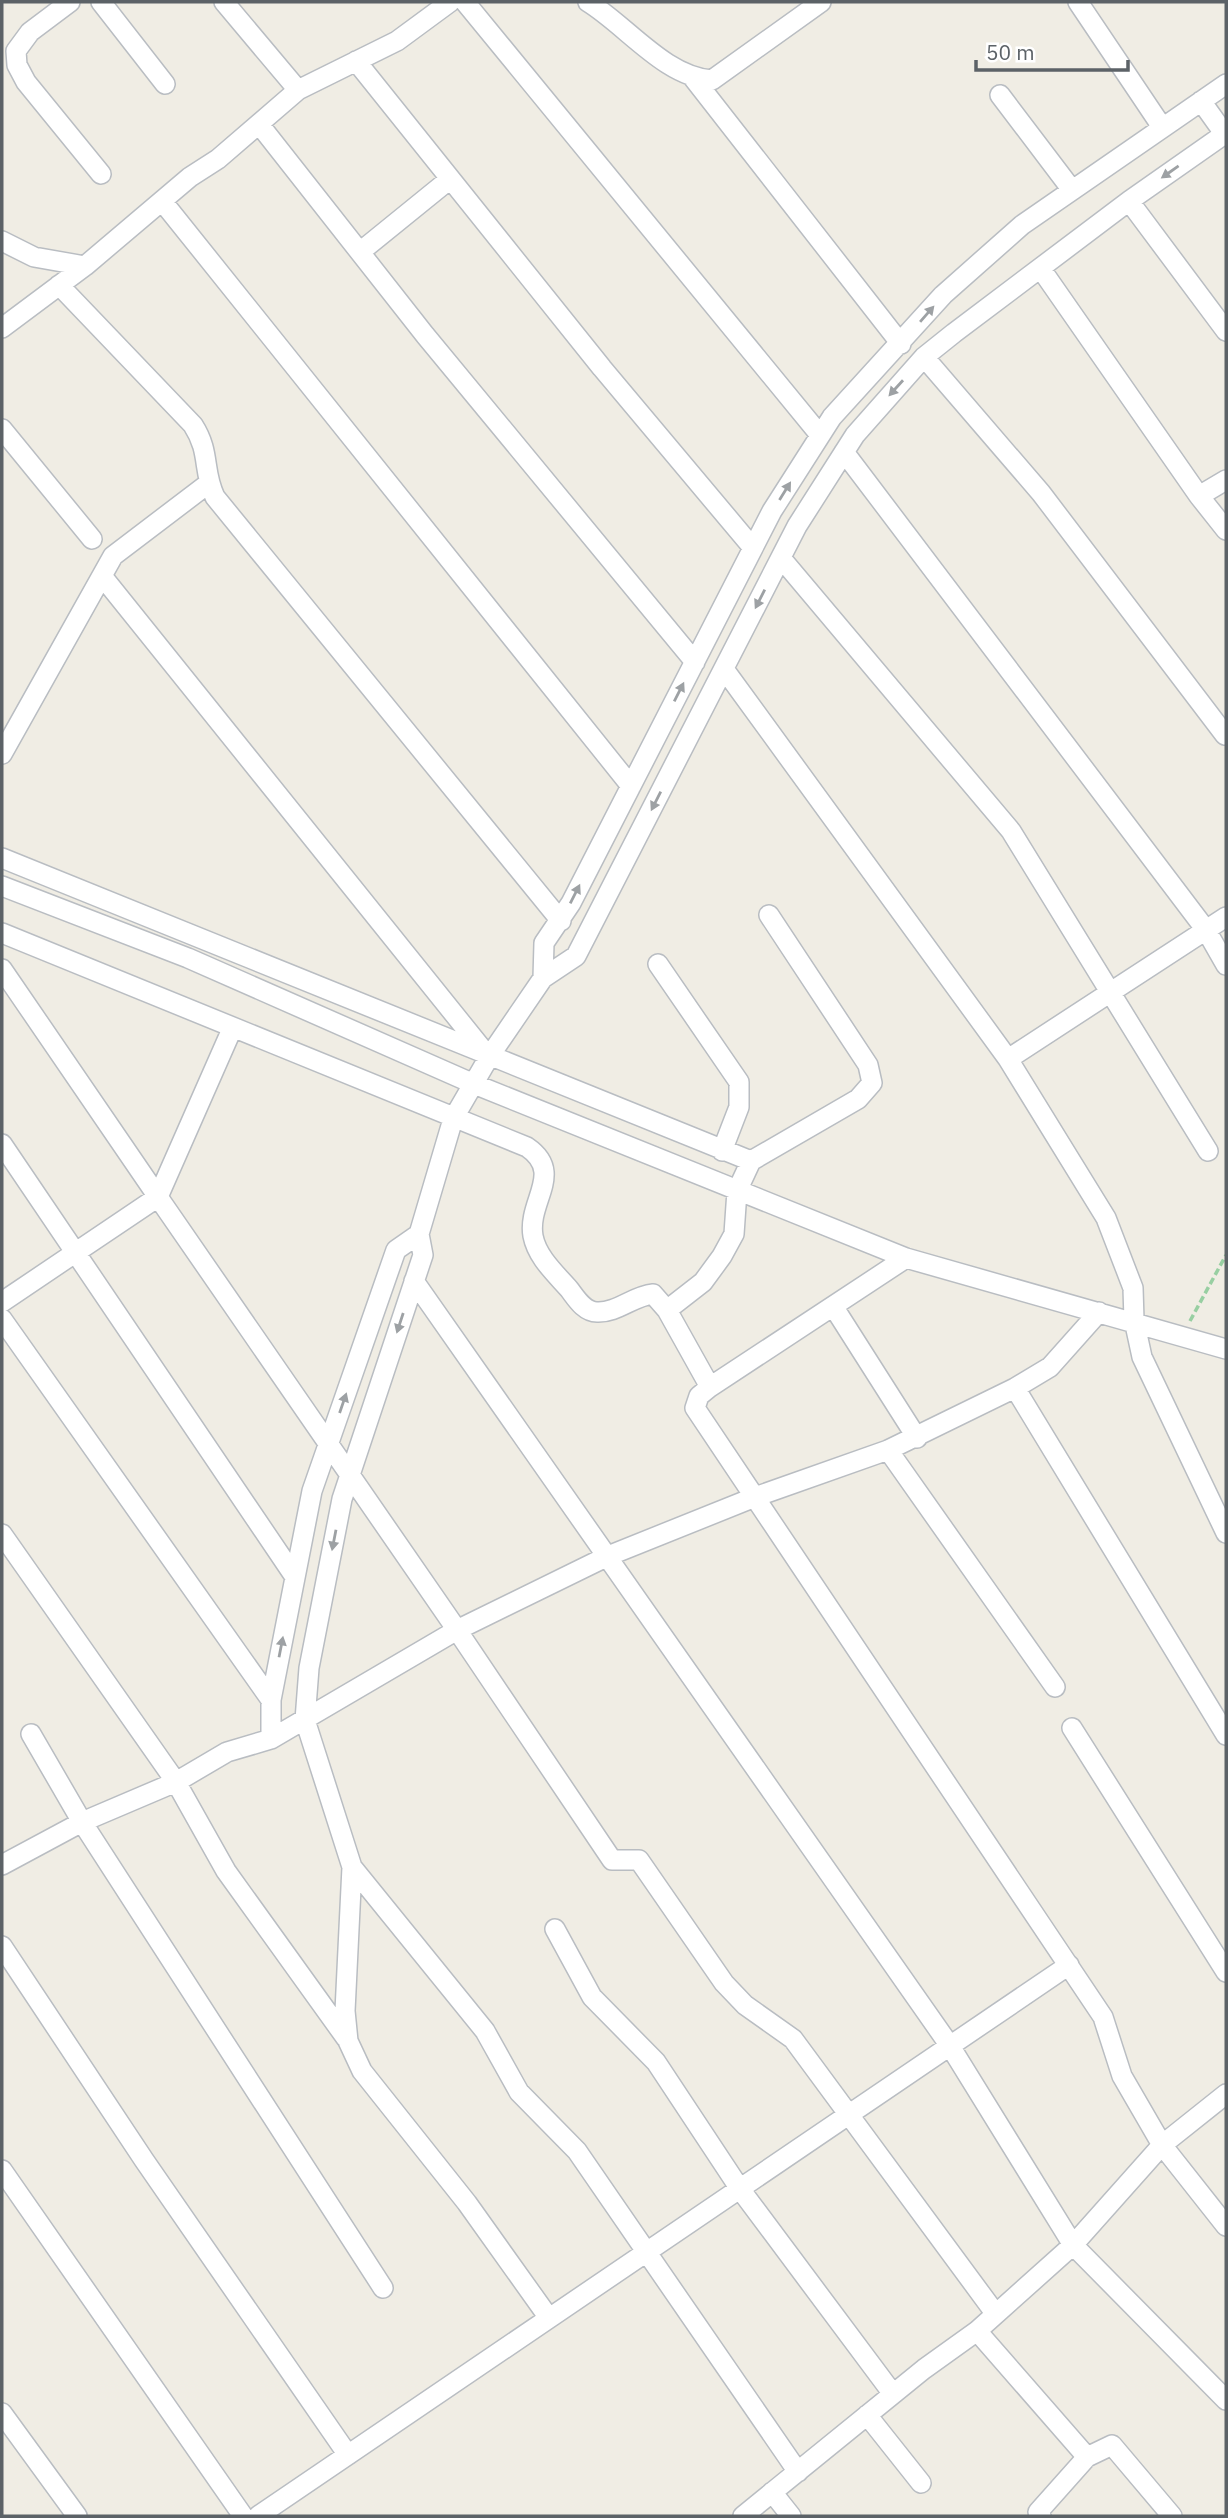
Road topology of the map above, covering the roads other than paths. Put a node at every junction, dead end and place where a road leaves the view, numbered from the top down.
1 (70, 2) edge
2 (101, 2) edge
3 (224, 2) edge
4 (450, 2) edge
5 (465, 2) edge
6 (589, 2) edge
7 (821, 2) edge
8 (1078, 2) edge
9 (356, 61) junction
10 (694, 79) junction
11 (165, 84) dead end
12 (1226, 84) edge
13 (298, 90) junction
14 (1000, 95) dead end
15 (1201, 101) junction
16 (259, 124) junction
17 (1162, 127) junction
18 (1226, 134) edge
19 (101, 174) dead end
20 (450, 178) junction
21 (1072, 190) junction
22 (162, 201) junction
23 (1129, 201) junction
24 (2, 241) edge
25 (360, 252) junction
26 (85, 265) junction
27 (1041, 269) junction
28 (59, 285) junction
29 (2, 328) edge
30 (1226, 331) edge
31 (901, 344) junction
32 (925, 357) junction
33 (2, 429) edge
34 (820, 435) junction
35 (844, 452) junction
36 (1226, 481) edge
37 (209, 483) junction
38 (1199, 496) junction
39 (1226, 530) edge
40 (92, 538) dead end
41 (753, 548) junction
42 (781, 558) junction
43 (102, 576) junction
44 (695, 662) junction
45 (724, 669) junction
46 (1226, 735) edge
47 (2, 754) edge
48 (631, 786) junction
49 (2, 858) edge
50 (2, 886) edge
51 (769, 915) dead end
52 (1226, 917) edge
53 (561, 921) junction
54 (1206, 930) junction
55 (2, 933) edge
56 (658, 964) dead end
57 (1226, 965) edge
58 (2, 968) edge
59 (543, 978) junction
60 (1111, 993) junction
61 (233, 1029) junction
62 (489, 1057) junction
63 (1008, 1059) junction
64 (474, 1084) junction
65 (453, 1119) junction
66 (2, 1144) edge
67 (722, 1151) junction
68 (1208, 1151) dead end
69 (751, 1161) junction
70 (737, 1191) junction
71 (158, 1197) junction
72 (419, 1234) junction
73 (74, 1253) junction
74 (906, 1258) junction
75 (414, 1281) junction
76 (2, 1302) edge
77 (833, 1306) junction
78 (667, 1310) junction
79 (1099, 1312) junction
80 (2, 1319) edge
81 (1133, 1320) junction
82 (1226, 1349) edge
83 (710, 1387) junction
84 (1015, 1388) junction
85 (917, 1438) junction
86 (328, 1445) junction
87 (888, 1450) junction
88 (349, 1477) junction
89 (755, 1497) junction
90 (1226, 1533) edge
91 (2, 1534) edge
92 (608, 1556) junction
93 (295, 1577) junction
94 (457, 1630) junction
95 (1055, 1687) dead end
96 (271, 1700) junction
97 (305, 1720) junction
98 (1072, 1728) dead end
99 (31, 1734) dead end
100 (1226, 1735) edge
101 (271, 1739) junction
102 (176, 1782) junction
103 (82, 1822) junction
104 (2, 1865) edge
105 (352, 1867) junction
106 (555, 1929) dead end
107 (2, 1946) edge
108 (1069, 1965) junction
109 (1226, 1972) edge
110 (348, 2041) junction
111 (950, 2046) junction
112 (1226, 2094) edge
113 (849, 2114) junction
114 (1163, 2145) junction
115 (2, 2170) edge
116 (740, 2189) junction
117 (1226, 2226) edge
118 (1073, 2245) junction
119 (645, 2253) junction
120 (383, 2288) dead end
121 (995, 2314) junction
122 (549, 2318) junction
123 (978, 2331) junction
124 (893, 2394) junction
125 (1226, 2400) edge
126 (2, 2413) edge
127 (867, 2415) junction
128 (348, 2455) junction
129 (1087, 2457) junction
130 (797, 2472) junction
131 (921, 2483) dead end
132 (772, 2493) junction
133 (77, 2516) edge
134 (243, 2516) edge
135 (258, 2516) edge
136 (743, 2516) edge
137 (791, 2516) edge
138 (1041, 2516) edge
139 (1172, 2516) edge

1 - 19 street
2 - 11 street
3 - 13 street
4 - 9 street
5 - 34 street
6 - 10 street
7 - 10 street
8 - 17 street
9 - 13 street
9 - 20 street
10 - 31 street
12 - 15 street
13 - 16 street
14 - 21 street
15 - 17 street
15 - 18 street
16 - 22 street
16 - 25 street
17 - 21 street
18 -> 23 street
20 - 25 street
20 - 41 street
31 -> 21 street
22 - 26 street
22 - 48 street
23 - 27 street
23 - 30 street
24 - 26 street
25 - 44 street
26 - 28 street
27 - 32 street
27 - 38 street
28 - 29 street
28 - 37 street
31 - 34 street
32 -> 35 street
32 - 46 street
33 - 40 street
41 -> 34 street
35 - 42 street
35 - 54 street
36 - 38 street
37 - 43 street
37 - 53 street
38 - 39 street
41 - 44 street
42 -> 45 street
42 - 60 street
43 - 47 street
43 - 62 street
48 -> 44 street
45 -> 59 street
45 - 63 street
53 -> 48 street
49 - 62 street
50 - 64 street
51 - 69 street
52 - 54 street
53 - 59 street
54 - 57 street
54 - 60 street
55 - 61 street
56 - 67 street
58 - 71 street
59 - 62 street
60 - 63 street
60 - 68 street
61 - 65 street
61 - 71 street
62 - 64 street
62 - 67 street
63 - 81 street
64 - 65 street
64 - 70 street
65 - 72 street
65 - 78 street
66 - 73 street
67 - 69 street
69 - 70 street
70 - 74 street
70 - 78 street
71 - 73 street
71 - 86 street
72 - 75 street
86 -> 72 street
73 - 76 street
73 - 93 street
74 - 77 street
74 - 79 street
75 -> 88 street
75 - 92 street
77 - 83 street
77 - 85 street
78 - 83 street
79 - 81 street
79 - 84 street
80 - 96 street
81 - 82 street
81 - 90 street
83 - 89 street
84 - 85 street
84 - 100 street
85 - 87 street
86 - 88 street
86 - 93 street
87 - 89 street
87 - 95 street
88 - 94 street
88 -> 97 street
89 - 92 street
89 - 108 street
91 - 102 street
92 - 94 street
92 - 111 street
96 -> 93 street
94 - 97 street
94 - 113 street
96 - 101 street
97 - 101 street
97 - 105 street
98 - 109 street
99 - 103 street
101 - 102 street
102 - 103 street
102 - 110 street
103 - 104 street
103 - 120 street
105 - 110 street
105 - 119 street
106 - 116 street
107 - 128 street
108 - 111 street
108 - 114 street
110 - 122 street
111 - 113 street
111 - 118 street
112 - 114 street
113 - 116 street
113 - 121 street
114 - 117 street
114 - 118 street
115 - 134 street
116 - 119 street
116 - 124 street
118 - 121 street
118 - 125 street
119 - 122 street
119 - 130 street
121 - 123 street
122 - 128 street
123 - 124 street
123 - 129 street
124 - 127 street
126 - 133 street
127 - 130 street
127 - 131 street
128 - 135 street
129 - 138 street
129 - 139 street
130 - 132 street
132 - 136 street
132 - 137 street

